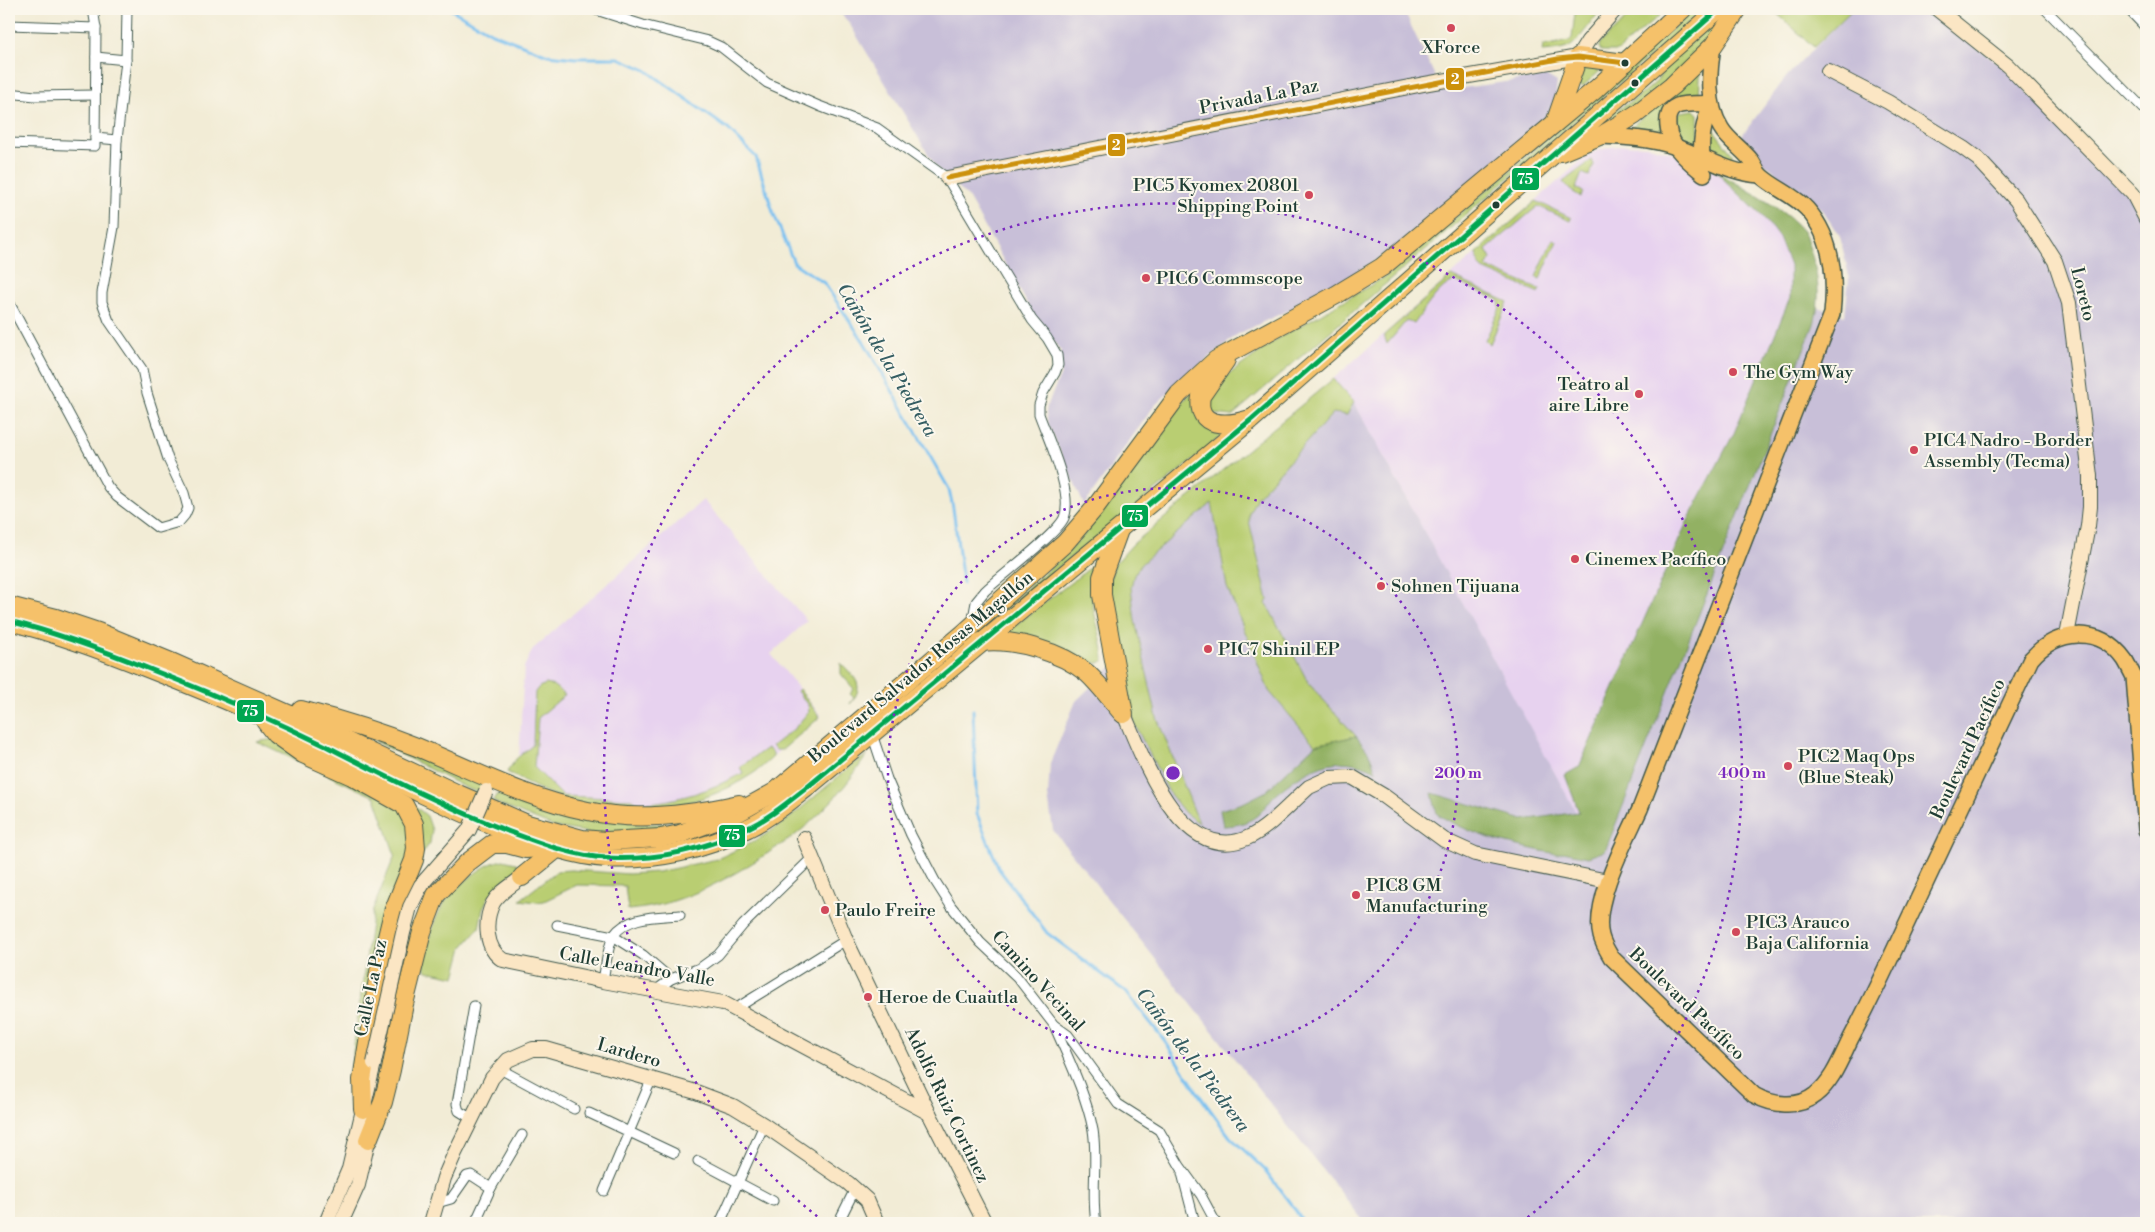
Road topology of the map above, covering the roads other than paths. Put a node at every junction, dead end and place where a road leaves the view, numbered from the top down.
1 (93, 9) edge
2 (127, 9) edge
3 (594, 9) edge
4 (1616, 9) edge
5 (1683, 9) edge
6 (1719, 9) edge
7 (1738, 9) edge
8 (1937, 9) edge
9 (2045, 9) edge
10 (2128, 9) edge
11 (9, 25) edge
12 (96, 28) junction
13 (2146, 28) edge
14 (1713, 46) junction
15 (96, 57) junction
16 (1578, 57) junction
17 (126, 60) junction
18 (1625, 63) junction
19 (1828, 71) dead end
20 (9, 93) edge
21 (94, 95) junction
22 (1711, 104) junction
23 (2146, 111) edge
24 (1554, 125) junction
25 (1599, 136) junction
26 (95, 138) junction
27 (117, 140) junction
28 (9, 143) edge
29 (1676, 147) junction
30 (1550, 156) junction
31 (1702, 158) junction
32 (1760, 175) junction
33 (947, 178) junction
34 (2146, 219) edge
35 (9, 302) edge
36 (1232, 351) junction
37 (1252, 419) junction
38 (1119, 530) junction
39 (9, 606) edge
40 (9, 621) edge
41 (971, 626) junction
42 (2067, 636) junction
43 (981, 642) junction
44 (247, 696) junction
45 (1124, 714) junction
46 (262, 716) junction
47 (872, 734) junction
48 (491, 786) junction
49 (775, 792) junction
50 (2146, 830) edge
51 (804, 838) dead end
52 (519, 848) junction
53 (556, 848) junction
54 (812, 858) junction
55 (522, 877) junction
56 (1608, 881) junction
57 (680, 915) dead end
58 (557, 925) dead end
59 (613, 936) junction
60 (846, 940) junction
61 (671, 979) junction
62 (602, 982) junction
63 (655, 992) junction
64 (474, 1006) dead end
65 (735, 1009) junction
66 (1054, 1025) junction
67 (379, 1064) junction
68 (500, 1069) junction
69 (649, 1084) junction
70 (363, 1109) junction
71 (574, 1109) dead end
72 (589, 1113) dead end
73 (929, 1113) junction
74 (472, 1119) junction
75 (764, 1125) junction
76 (629, 1132) junction
77 (522, 1135) dead end
78 (368, 1140) junction
79 (674, 1153) dead end
80 (698, 1161) dead end
81 (1180, 1166) junction
82 (738, 1183) junction
83 (492, 1188) junction
84 (855, 1189) junction
85 (604, 1192) dead end
86 (773, 1201) dead end
87 (437, 1203) junction
88 (326, 1223) edge
89 (341, 1223) edge
90 (432, 1223) edge
91 (475, 1223) edge
92 (720, 1223) edge
93 (838, 1223) edge
94 (877, 1223) edge
95 (985, 1223) edge
96 (1096, 1223) edge
97 (1195, 1223) edge
98 (1216, 1223) edge

1 - 12 street
2 - 17 street
3 - 33 street
4 - 16 street
5 - 18 highway, Boulevard Salvador Rosas Magallón
6 - 30 highway, Boulevard Salvador Rosas Magallón
7 - 14 highway
8 - 34 street
9 - 23 street
10 - 13 street
11 - 12 street
12 - 15 street
14 - 22 main road, Boulevard Pacífico
14 - 25 highway
15 - 17 street
15 - 21 street
16 - 18 highway
16 - 24 highway
16 - 33 street, Privada La Paz
17 - 27 street
18 - 24 highway, Boulevard Salvador Rosas Magallón
19 - 42 street, Loreto
20 - 21 street
21 - 26 street
22 - 29 main road
22 - 31 main road
22 - 32 main road, Boulevard Pacífico
24 - 36 highway, Boulevard Salvador Rosas Magallón
25 - 29 main road, Boulevard Pacífico
25 - 30 highway
26 - 27 street
26 - 28 street
27 - 35 street
29 - 31 main road, Boulevard Pacífico
30 - 37 highway, Boulevard Salvador Rosas Magallón
31 - 32 main road, Boulevard Pacífico
32 - 56 main road, Boulevard Pacífico
33 - 41 street
36 - 37 highway
36 - 41 highway, Boulevard Salvador Rosas Magallón
37 - 38 highway, Boulevard Salvador Rosas Magallón
38 - 43 highway, Boulevard Salvador Rosas Magallón
38 - 45 highway
39 - 44 highway, Boulevard Salvador Rosas Magallón
40 - 46 highway, Boulevard Salvador Rosas Magallón
41 - 49 highway, Boulevard Salvador Rosas Magallón
42 - 50 main road, Boulevard Pacífico
42 - 56 main road, Boulevard Pacífico
43 - 45 highway
43 - 47 highway, Boulevard Salvador Rosas Magallón
44 - 48 highway
44 - 49 highway, Boulevard Salvador Rosas Magallón
45 - 56 street
46 - 53 highway, Boulevard Salvador Rosas Magallón
46 - 70 highway
47 - 53 highway, Boulevard Salvador Rosas Magallón
47 - 66 street, Camino Vecinal
48 - 49 highway
48 - 67 street, Calle La Paz
51 - 54 street, Adolfo Ruiz Cortinez
52 - 53 highway
52 - 55 highway
52 - 78 highway
53 - 55 highway
54 - 60 street, Adolfo Ruiz Cortinez
54 - 61 street
55 - 62 street, Calle Leandro Valle
57 - 59 street
58 - 59 street
59 - 61 street
59 - 62 street
60 - 65 street
60 - 73 street, Adolfo Ruiz Cortinez
61 - 63 street
62 - 63 street, Calle Leandro Valle
63 - 65 street, Calle Leandro Valle
64 - 74 street
65 - 73 street, Calle Leandro Valle
66 - 81 street, Camino Vecinal
66 - 96 street
67 - 70 street, Calle La Paz
67 - 78 street, Calle La Paz
68 - 69 street, Lardero
68 - 71 street
68 - 74 street, Lardero
69 - 75 street, Lardero
69 - 76 street
70 - 88 street, Calle La Paz
72 - 76 street
73 - 95 street, Adolfo Ruiz Cortinez
74 - 87 street, Lardero
75 - 82 street
75 - 84 street, Lardero
76 - 79 street
76 - 85 street
77 - 83 street
78 - 89 street, Calle La Paz
80 - 82 street
81 - 97 street
81 - 98 street, Camino Vecinal
82 - 86 street
82 - 92 street
83 - 87 street
83 - 91 street
84 - 93 street
84 - 94 street, Lardero
87 - 90 street, Lardero

